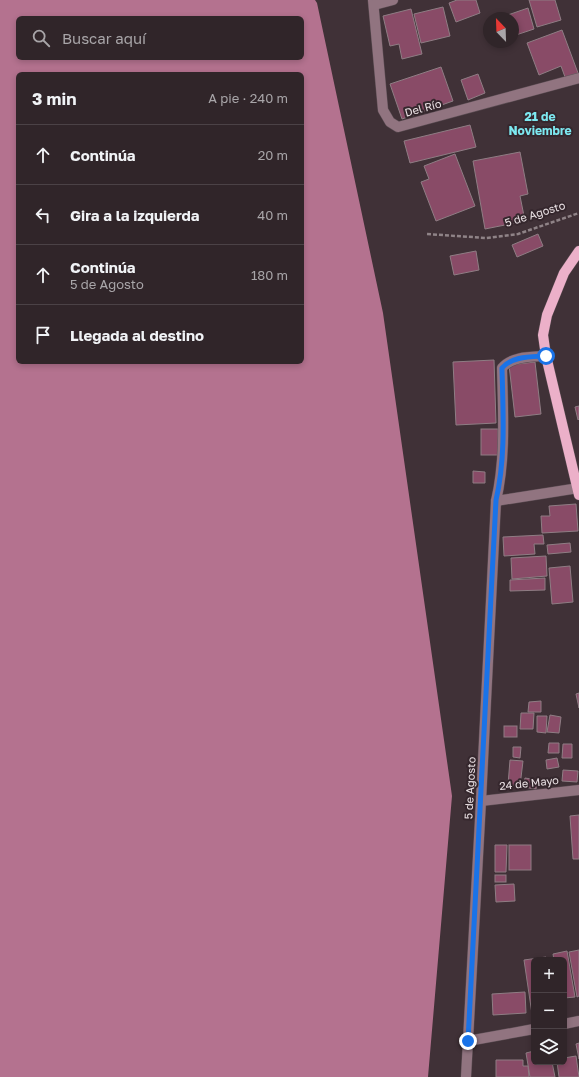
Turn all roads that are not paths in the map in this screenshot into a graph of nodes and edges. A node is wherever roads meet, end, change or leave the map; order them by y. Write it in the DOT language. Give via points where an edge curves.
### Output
graph roads {
  1 [pos="394,0"];
  2 [pos="373,2"];
  3 [pos="579,78"];
  4 [pos="579,251"];
  5 [pos="546,356"];
  6 [pos="578,490"];
  7 [pos="496,500"];
  8 [pos="579,790"];
  9 [pos="481,801"];
  10 [pos="579,1021"];
  11 [pos="567,1023"];
  12 [pos="531,1030"];
  13 [pos="468,1041"];
  14 [pos="466,1077"];
  1 -- 2 [label="street"];
  2 -- 3 [label="street, Del Río" via="383,110 390,122 398,128"];
  4 -- 5 [label="main road" via="564,273 547,315 544,335"];
  5 -- 6 [label="main road"];
  5 -- 7 [label="street, 5 de Agosto" via="507,362 502,368 503,430 500,485"];
  6 -- 7 [label="street"];
  7 -- 9 [label="street, 5 de Agosto"];
  8 -- 9 [label="street, 24 de Mayo"];
  9 -- 13 [label="street, 5 de Agosto"];
  10 -- 11 [label="street"];
  12 -- 13 [label="street"];
  13 -- 14 [label="street, 5 de Agosto"];
}
